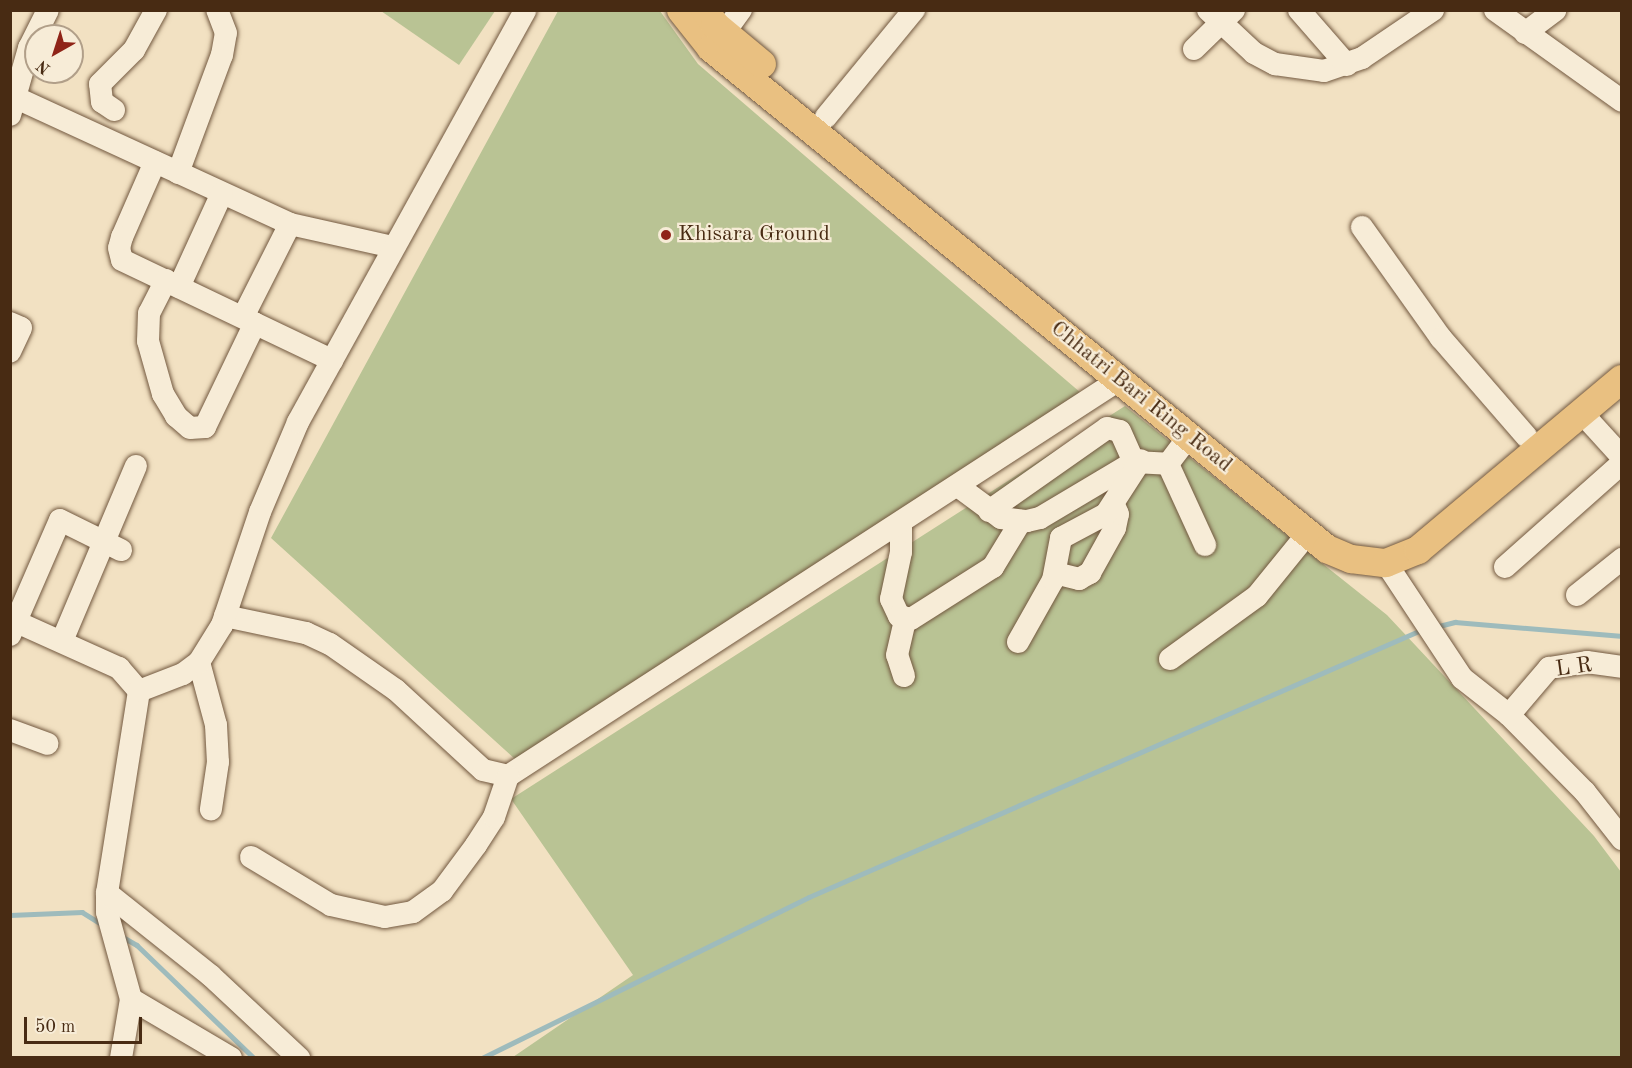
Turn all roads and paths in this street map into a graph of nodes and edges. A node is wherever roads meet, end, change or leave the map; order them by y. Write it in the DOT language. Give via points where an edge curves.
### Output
graph roads {
  1 [pos="48,10"];
  2 [pos="156,10"];
  3 [pos="217,10"];
  4 [pos="525,10"];
  5 [pos="681,10"];
  6 [pos="705,10"];
  7 [pos="741,10"];
  8 [pos="914,10"];
  9 [pos="1299,10"];
  10 [pos="1432,10"];
  11 [pos="1495,10"];
  12 [pos="1555,10"];
  13 [pos="1221,15"];
  14 [pos="724,33"];
  15 [pos="1525,33"];
  16 [pos="1194,49"];
  17 [pos="1347,65"];
  18 [pos="1622,101"];
  19 [pos="12,103"];
  20 [pos="114,110"];
  21 [pos="826,117"];
  22 [pos="154,162"];
  23 [pos="178,173"];
  24 [pos="222,193"];
  25 [pos="291,224"];
  26 [pos="1362,227"];
  27 [pos="393,248"];
  28 [pos="172,284"];
  29 [pos="249,320"];
  30 [pos="10,323"];
  31 [pos="10,352"];
  32 [pos="1622,356"];
  33 [pos="332,360"];
  34 [pos="1622,379"];
  35 [pos="1119,380"];
  36 [pos="1581,412"];
  37 [pos="1038,434"];
  38 [pos="1189,436"];
  39 [pos="1526,436"];
  40 [pos="1622,458"];
  41 [pos="1137,461"];
  42 [pos="1060,462"];
  43 [pos="1622,463"];
  44 [pos="1168,464"];
  45 [pos="136,466"];
  46 [pos="959,487"];
  47 [pos="1114,505"];
  48 [pos="989,511"];
  49 [pos="1021,521"];
  50 [pos="901,524"];
  51 [pos="1308,533"];
  52 [pos="113,545"];
  53 [pos="1205,545"];
  54 [pos="1622,558"];
  55 [pos="1386,563"];
  56 [pos="1505,567"];
  57 [pos="1055,573"];
  58 [pos="1576,595"];
  59 [pos="225,616"];
  60 [pos="905,619"];
  61 [pos="12,625"];
  62 [pos="62,641"];
  63 [pos="1018,642"];
  64 [pos="1170,659"];
  65 [pos="199,662"];
  66 [pos="1622,667"];
  67 [pos="904,676"];
  68 [pos="139,691"];
  69 [pos="1509,715"];
  70 [pos="10,730"];
  71 [pos="48,744"];
  72 [pos="508,776"];
  73 [pos="211,809"];
  74 [pos="1622,839"];
  75 [pos="251,856"];
  76 [pos="107,903"];
  77 [pos="131,999"];
  78 [pos="121,1058"];
  79 [pos="231,1058"];
  80 [pos="299,1058"];
  1 -- 19 [label="street" via="29,48"];
  2 -- 20 [label="street" via="134,51 100,84 102,102"];
  3 -- 23 [label="street" via="226,33 222,55"];
  4 -- 27 [label="street"];
  5 -- 35 [label="main road, Chhatri Bari Ring Road" via="700,39"];
  6 -- 14 [label="main road, Chhatri Bari Ring Road"];
  7 -- 14 [label="street"];
  8 -- 21 [label="street"];
  9 -- 17 [label="street"];
  10 -- 17 [label="street"];
  11 -- 15 [label="street"];
  12 -- 15 [label="street"];
  13 -- 16 [label="street"];
  13 -- 17 [label="street" via="1275,64 1324,71"];
  14 -- 21 [label="main road, Chhatri Bari Ring Road"];
  15 -- 18 [label="street"];
  19 -- 22 [label="street"];
  21 -- 39 [label="main road, Chhatri Bari Ring Road" via="1336,535 1355,543 1383,546 1409,535"];
  22 -- 23 [label="street"];
  22 -- 28 [label="street" via="119,253 128,264"];
  23 -- 24 [label="street"];
  24 -- 25 [label="street"];
  24 -- 28 [label="street"];
  25 -- 27 [label="street"];
  25 -- 29 [label="street"];
  26 -- 39 [label="street" via="1441,338"];
  27 -- 33 [label="street"];
  28 -- 29 [label="street"];
  28 -- 29 [label="street" via="149,313 148,341 163,394 176,416 190,428 205,428"];
  29 -- 33 [label="street"];
  30 -- 31 [label="street" via="21,328"];
  32 -- 39 [label="main road, Chhatri Bari Ring Road"];
  33 -- 59 [label="street" via="279,466"];
  34 -- 36 [label="main road, Chhatri Bari Ring Road"];
  35 -- 37 [label="street"];
  35 -- 38 [label="main road, Chhatri Bari Ring Road"];
  36 -- 40 [label="street"];
  36 -- 55 [label="main road, Chhatri Bari Ring Road" via="1418,550"];
  37 -- 42 [label="street"];
  37 -- 46 [label="street"];
  38 -- 44 [label="street"];
  38 -- 51 [label="main road, Chhatri Bari Ring Road"];
  41 -- 42 [label="street" via="1125,438 1112,428 1094,436"];
  41 -- 44 [label="street"];
  41 -- 47 [label="street"];
  41 -- 49 [label="street" via="1040,518"];
  42 -- 48 [label="street"];
  43 -- 56 [label="street"];
  44 -- 53 [label="street"];
  45 -- 52 [label="street"];
  46 -- 48 [label="street"];
  46 -- 50 [label="street"];
  47 -- 57 [label="street" via="1095,521 1075,527 1061,538"];
  47 -- 57 [label="street" via="1118,514 1115,528 1090,573 1079,579"];
  48 -- 49 [label="street"];
  49 -- 60 [label="street" via="993,567 916,616"];
  50 -- 60 [label="street" via="901,552 891,599 894,610"];
  50 -- 72 [label="street"];
  51 -- 55 [label="main road, Chhatri Bari Ring Road" via="1351,560"];
  51 -- 64 [label="street" via="1257,596"];
  52 -- 61 [label="street" via="60,520"];
  52 -- 62 [label="street"];
  54 -- 58 [label="street"];
  55 -- 69 [label="street" via="1462,678"];
  57 -- 63 [label="street"];
  59 -- 65 [label="street"];
  59 -- 72 [label="street" via="306,633 330,644 396,690 483,770"];
  60 -- 67 [label="street" via="897,655"];
  61 -- 62 [label="street"];
  62 -- 68 [label="street" via="119,668"];
  65 -- 68 [label="street" via="183,674"];
  65 -- 73 [label="street" via="216,725 218,762"];
  66 -- 69 [label="street, L R" via="1587,662 1549,668"];
  68 -- 76 [label="street"];
  69 -- 74 [label="street" via="1585,792"];
  70 -- 71 [label="street"];
  72 -- 75 [label="street" via="494,817 476,845 442,891 413,912 385,917 331,905"];
  76 -- 77 [label="street"];
  76 -- 80 [label="street" via="210,975"];
  77 -- 78 [label="street"];
  77 -- 79 [label="street"];
}
